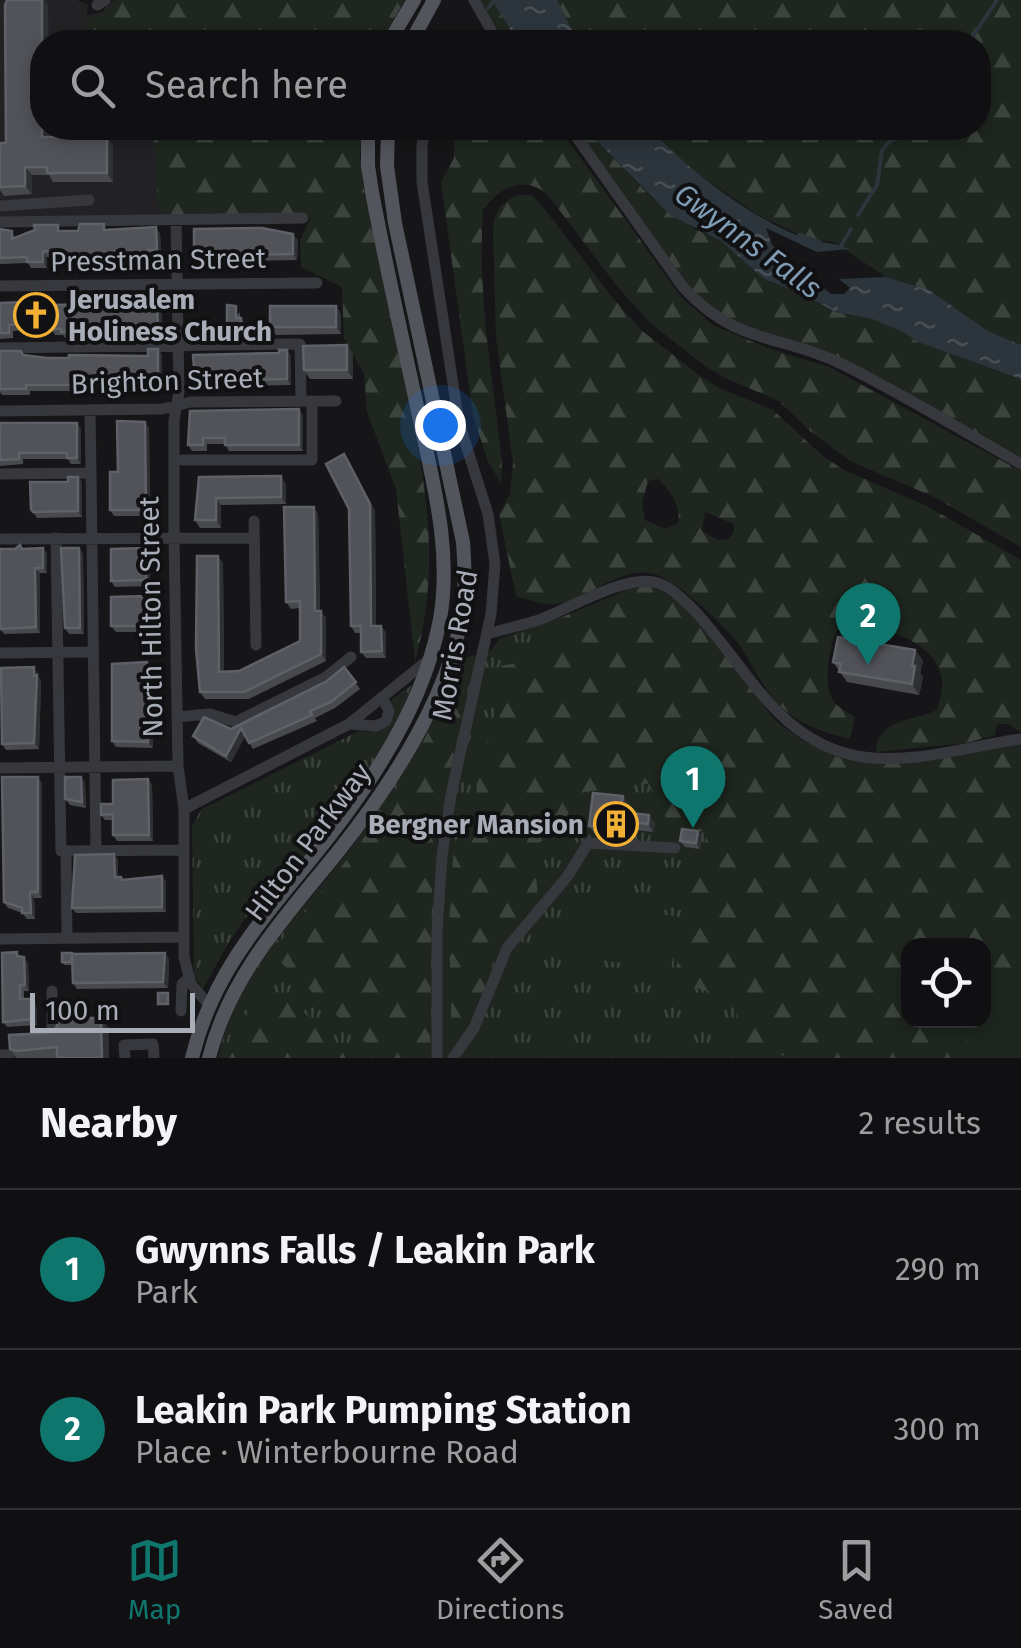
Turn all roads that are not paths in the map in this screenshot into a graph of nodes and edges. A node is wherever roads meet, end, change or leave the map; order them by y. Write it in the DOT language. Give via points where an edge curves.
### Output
graph roads {
  1 [pos="414,0"];
  2 [pos="434,0"];
  3 [pos="474,0"];
  4 [pos="396,30"];
  5 [pos="418,30"];
  6 [pos="491,30"];
  7 [pos="368,140"];
  8 [pos="387,140"];
  9 [pos="423,140"];
  10 [pos="578,140"];
  11 [pos="88,200"];
  12 [pos="0,206"];
  13 [pos="303,218"];
  14 [pos="176,220"];
  15 [pos="0,222"];
  16 [pos="317,283"];
  17 [pos="177,284"];
  18 [pos="0,286"];
  19 [pos="178,345"];
  20 [pos="0,348"];
  21 [pos="306,402"];
  22 [pos="336,402"];
  23 [pos="177,406"];
  24 [pos="90,410"];
  25 [pos="0,411"];
  26 [pos="174,460"];
  27 [pos="1021,464"];
  28 [pos="91,473"];
  29 [pos="0,474"];
  30 [pos="254,521"];
  31 [pos="56,538"];
  32 [pos="91,538"];
  33 [pos="174,538"];
  34 [pos="254,538"];
  35 [pos="0,539"];
  36 [pos="487,634"];
  37 [pos="256,645"];
  38 [pos="57,652"];
  39 [pos="93,652"];
  40 [pos="0,653"];
  41 [pos="351,658"];
  42 [pos="430,658"];
  43 [pos="382,697"];
  44 [pos="177,716"];
  45 [pos="349,724"];
  46 [pos="1021,740"];
  47 [pos="178,766"];
  48 [pos="60,767"];
  49 [pos="94,767"];
  50 [pos="0,768"];
  51 [pos="184,809"];
  52 [pos="675,848"];
  53 [pos="184,850"];
  54 [pos="96,851"];
  55 [pos="66,852"];
  56 [pos="183,937"];
  57 [pos="67,938"];
  58 [pos="0,939"];
  59 [pos="189,978"];
  60 [pos="52,991"];
  61 [pos="209,1005"];
  62 [pos="181,1011"];
  63 [pos="35,1036"];
  64 [pos="0,1055"];
  65 [pos="10,1058"];
  66 [pos="125,1058"];
  67 [pos="154,1058"];
  68 [pos="192,1058"];
  69 [pos="210,1058"];
  70 [pos="436,1058"];
  71 [pos="453,1058"];
  1 -- 4 [label="main road"];
  2 -- 5 [label="main road"];
  3 -- 6 [label="street"];
  7 -- 42 [label="main road, Hilton Parkway" via="372,192 444,545 440,618"];
  8 -- 69 [label="main road, Hilton Parkway" via="392,207 463,542 460,625 409,746 362,821 254,956 223,1013"];
  9 -- 36 [label="street, Morris Road" via="422,182 459,423 488,514 495,564"];
  10 -- 27 [label="street" via="704,310 732,328 844,365"];
  11 -- 12 [label="street"];
  13 -- 14 [label="street"];
  14 -- 15 [label="street"];
  14 -- 17 [label="street, North Hilton Street"];
  16 -- 17 [label="street, Presstman Street"];
  17 -- 18 [label="street, Presstman Street"];
  17 -- 19 [label="street, North Hilton Street"];
  19 -- 20 [label="street"];
  19 -- 21 [label="street" via="300,344"];
  19 -- 23 [label="street, North Hilton Street"];
  21 -- 22 [label="street, Brighton Street"];
  21 -- 23 [label="street, Brighton Street"];
  21 -- 26 [label="street" via="312,460"];
  23 -- 24 [label="street, Brighton Street"];
  23 -- 26 [label="street, North Hilton Street"];
  24 -- 25 [label="street, Brighton Street"];
  24 -- 28 [label="street"];
  26 -- 33 [label="street, North Hilton Street"];
  28 -- 29 [label="street"];
  28 -- 32 [label="street"];
  30 -- 34 [label="street"];
  31 -- 32 [label="street"];
  31 -- 35 [label="street"];
  31 -- 38 [label="street"];
  32 -- 33 [label="street"];
  32 -- 39 [label="street"];
  33 -- 34 [label="street"];
  33 -- 44 [label="street, North Hilton Street"];
  34 -- 37 [label="street"];
  36 -- 46 [label="street" via="653,582 680,596 712,629 784,720 836,750 915,757"];
  36 -- 70 [label="street, Morris Road" via="442,856"];
  38 -- 39 [label="street"];
  38 -- 40 [label="street"];
  38 -- 48 [label="street"];
  39 -- 49 [label="street"];
  41 -- 44 [label="street" via="236,722 210,714"];
  42 -- 43 [label="street"];
  42 -- 61 [label="main road, Hilton Parkway" via="372,776 262,916"];
  43 -- 45 [label="street"];
  43 -- 45 [label="street" via="386,720"];
  44 -- 47 [label="street, North Hilton Street"];
  45 -- 51 [label="street"];
  47 -- 49 [label="street"];
  47 -- 51 [label="street, North Hilton Street"];
  48 -- 49 [label="street"];
  48 -- 50 [label="street"];
  48 -- 55 [label="street"];
  49 -- 54 [label="street"];
  51 -- 53 [label="street, North Hilton Street"];
  52 -- 71 [label="street" via="588,843 508,948"];
  53 -- 54 [label="street"];
  53 -- 56 [label="street, North Hilton Street"];
  54 -- 55 [label="street"];
  55 -- 57 [label="street"];
  56 -- 57 [label="street"];
  56 -- 59 [label="street, North Hilton Street"];
  57 -- 58 [label="street"];
  59 -- 61 [label="street, North Hilton Street"];
  59 -- 62 [label="street" via="182,984"];
  60 -- 63 [label="street" via="52,1036"];
  61 -- 68 [label="main road, Hilton Parkway"];
  64 -- 65 [label="street"];
  66 -- 67 [label="street" via="124,1045 153,1044"];
}
